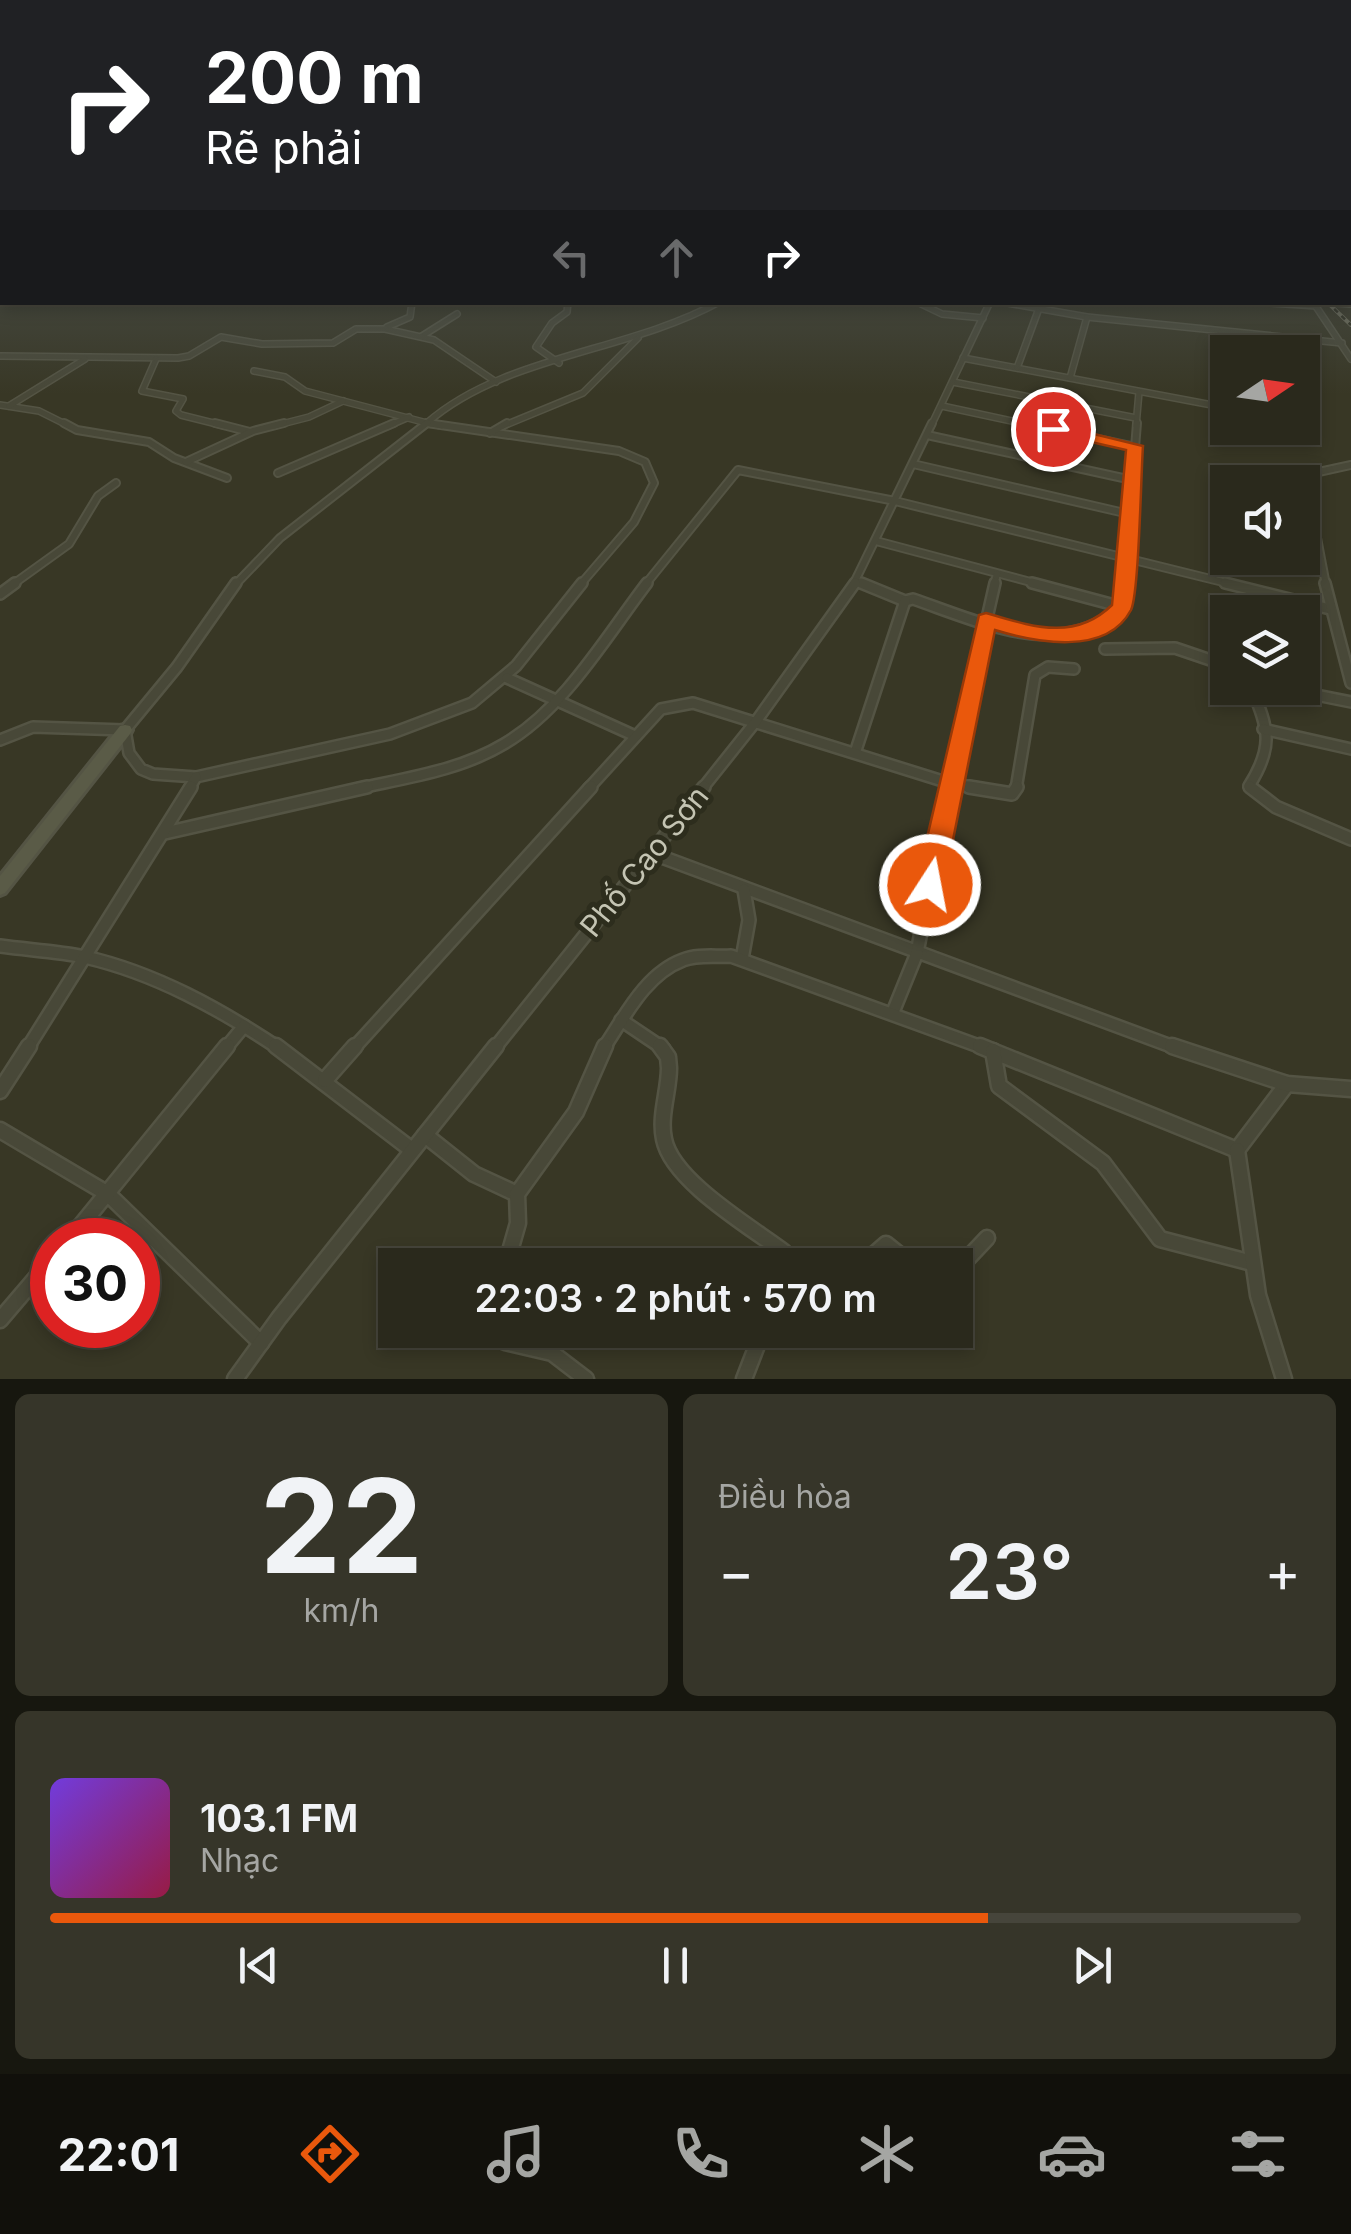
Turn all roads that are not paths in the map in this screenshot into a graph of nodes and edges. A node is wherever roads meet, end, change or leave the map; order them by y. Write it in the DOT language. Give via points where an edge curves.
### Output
graph roads {
  1 [pos="412,305"];
  2 [pos="568,305"];
  3 [pos="714,305"];
  4 [pos="923,305"];
  5 [pos="989,305"];
  6 [pos="1014,305"];
  7 [pos="1316,305"];
  8 [pos="1038,311"];
  9 [pos="457,314"];
  10 [pos="1087,317"];
  11 [pos="983,318"];
  12 [pos="385,328"];
  13 [pos="422,336"];
  14 [pos="638,338"];
  15 [pos="1342,342"];
  16 [pos="0,356"];
  17 [pos="88,358"];
  18 [pos="963,358"];
  19 [pos="156,359"];
  20 [pos="1351,359"];
  21 [pos="559,363"];
  22 [pos="1017,368"];
  23 [pos="254,371"];
  24 [pos="1070,378"];
  25 [pos="496,382"];
  26 [pos="953,382"];
  27 [pos="1139,392"];
  28 [pos="343,401"];
  29 [pos="10,405"];
  30 [pos="1210,405"];
  31 [pos="942,406"];
  32 [pos="0,408"];
  33 [pos="409,417"];
  34 [pos="1136,418"];
  35 [pos="429,424"];
  36 [pos="250,432"];
  37 [pos="490,434"];
  38 [pos="927,435"];
  39 [pos="1134,446"];
  40 [pos="186,462"];
  41 [pos="913,464"];
  42 [pos="1351,465"];
  43 [pos="278,473"];
  44 [pos="226,478"];
  45 [pos="1132,480"];
  46 [pos="116,483"];
  47 [pos="895,501"];
  48 [pos="1129,514"];
  49 [pos="876,541"];
  50 [pos="1125,558"];
  51 [pos="997,574"];
  52 [pos="856,581"];
  53 [pos="0,594"];
  54 [pos="905,601"];
  55 [pos="1122,608"];
  56 [pos="1330,610"];
  57 [pos="986,620"];
  58 [pos="1105,649"];
  59 [pos="1210,660"];
  60 [pos="1074,669"];
  61 [pos="506,678"];
  62 [pos="1351,683"];
  63 [pos="1320,696"];
  64 [pos="558,698"];
  65 [pos="1351,702"];
  66 [pos="1257,705"];
  67 [pos="757,720"];
  68 [pos="1263,729"];
  69 [pos="125,730"];
  70 [pos="633,735"];
  71 [pos="0,740"];
  72 [pos="1351,749"];
  73 [pos="856,750"];
  74 [pos="196,778"];
  75 [pos="950,783"];
  76 [pos="165,833"];
  77 [pos="1351,839"];
  78 [pos="651,852"];
  79 [pos="0,888"];
  80 [pos="744,890"];
  81 [pos="0,946"];
  82 [pos="917,954"];
  83 [pos="86,958"];
  84 [pos="742,959"];
  85 [pos="894,1012"];
  86 [pos="620,1020"];
  87 [pos="244,1026"];
  88 [pos="993,1051"];
  89 [pos="325,1080"];
  90 [pos="1287,1084"];
  91 [pos="1351,1089"];
  92 [pos="0,1091"];
  93 [pos="0,1130"];
  94 [pos="425,1134"];
  95 [pos="412,1150"];
  96 [pos="1237,1150"];
  97 [pos="108,1194"];
  98 [pos="517,1194"];
  99 [pos="88,1218"];
  100 [pos="988,1238"];
  101 [pos="511,1248"];
  102 [pos="779,1248"];
  103 [pos="973,1253"];
  104 [pos="1252,1263"];
  105 [pos="30,1285"];
  106 [pos="0,1320"];
  107 [pos="261,1343"];
  108 [pos="530,1348"];
  109 [pos="756,1348"];
  110 [pos="234,1379"];
  111 [pos="586,1379"];
  112 [pos="744,1379"];
  113 [pos="1284,1379"];
  1 -- 12 [label="street" via="410,317"];
  2 -- 21 [label="street" via="536,348"];
  3 -- 14 [label="street"];
  4 -- 11 [label="street"];
  5 -- 11 [label="street, Phố Cao Sơn"];
  6 -- 8 [label="street"];
  7 -- 15 [label="street"];
  8 -- 10 [label="street"];
  8 -- 22 [label="street"];
  9 -- 13 [label="street"];
  10 -- 15 [label="street"];
  10 -- 24 [label="street"];
  11 -- 18 [label="street, Phố Cao Sơn"];
  12 -- 13 [label="street"];
  12 -- 19 [label="street" via="356,329 334,342 262,344 221,337 186,358"];
  13 -- 25 [label="street"];
  14 -- 21 [label="street"];
  14 -- 37 [label="street" via="584,393"];
  15 -- 20 [label="street"];
  16 -- 17 [label="street"];
  17 -- 19 [label="street"];
  17 -- 29 [label="street"];
  18 -- 22 [label="street"];
  18 -- 26 [label="street, Phố Cao Sơn"];
  19 -- 36 [label="street" via="142,392 183,399 180,415"];
  21 -- 25 [label="street"];
  22 -- 24 [label="street"];
  23 -- 28 [label="street"];
  24 -- 27 [label="street"];
  25 -- 35 [label="street" via="460,398"];
  26 -- 31 [label="street, Phố Cao Sơn"];
  26 -- 34 [label="street"];
  27 -- 30 [label="street"];
  27 -- 34 [label="street"];
  28 -- 33 [label="street"];
  28 -- 36 [label="street"];
  29 -- 32 [label="street"];
  29 -- 40 [label="street" via="77,430 149,442"];
  31 -- 38 [label="street, Phố Cao Sơn"];
  31 -- 39 [label="street"];
  33 -- 35 [label="street"];
  33 -- 43 [label="street"];
  34 -- 39 [label="street"];
  35 -- 37 [label="street"];
  35 -- 69 [label="street" via="265,550"];
  36 -- 40 [label="street"];
  37 -- 61 [label="street" via="619,450 645,462 654,483 634,522"];
  38 -- 41 [label="street, Phố Cao Sơn"];
  38 -- 45 [label="street"];
  39 -- 45 [label="street"];
  40 -- 44 [label="street"];
  41 -- 47 [label="street, Phố Cao Sơn"];
  41 -- 48 [label="street"];
  42 -- 56 [label="street" via="1305,475"];
  45 -- 48 [label="street"];
  46 -- 53 [label="street" via="98,496 69,544"];
  47 -- 49 [label="street, Phố Cao Sơn"];
  47 -- 50 [label="street"];
  47 -- 64 [label="street" via="733,472"];
  48 -- 50 [label="street"];
  49 -- 51 [label="street"];
  49 -- 52 [label="street, Phố Cao Sơn"];
  50 -- 55 [label="street"];
  50 -- 56 [label="street"];
  51 -- 55 [label="street"];
  51 -- 57 [label="street"];
  52 -- 54 [label="street"];
  52 -- 67 [label="street, Phố Cao Sơn"];
  54 -- 57 [label="street"];
  54 -- 73 [label="street"];
  55 -- 57 [label="street" via="1104,626 1062,638"];
  56 -- 62 [label="street"];
  57 -- 75 [label="street"];
  58 -- 59 [label="street" via="1175,648"];
  60 -- 75 [label="street" via="1058,666 1035,675 1012,794"];
  61 -- 64 [label="street"];
  61 -- 74 [label="street" via="472,703 390,734"];
  63 -- 65 [label="street"];
  64 -- 70 [label="street"];
  64 -- 76 [label="street" via="503,745 456,766"];
  66 -- 68 [label="street"];
  67 -- 70 [label="street" via="693,702 671,704"];
  67 -- 73 [label="street"];
  67 -- 78 [label="street, Phố Cao Sơn"];
  68 -- 72 [label="street"];
  68 -- 77 [label="street" via="1268,752 1249,786 1276,808"];
  69 -- 71 [label="street" via="33,727"];
  69 -- 74 [label="street" via="132,759 146,772"];
  69 -- 79 [label="street"];
  70 -- 89 [label="street"];
  73 -- 75 [label="street"];
  74 -- 76 [label="street"];
  75 -- 82 [label="street"];
  76 -- 83 [label="street"];
  78 -- 80 [label="street"];
  78 -- 94 [label="street, Phố Cao Sơn"];
  80 -- 82 [label="street"];
  80 -- 84 [label="street" via="749,920"];
  81 -- 83 [label="street"];
  82 -- 85 [label="street"];
  82 -- 90 [label="street"];
  83 -- 87 [label="street" via="166,986"];
  83 -- 92 [label="street"];
  84 -- 85 [label="street"];
  84 -- 86 [label="street" via="686,958 644,989"];
  85 -- 88 [label="street"];
  86 -- 98 [label="street" via="576,1112"];
  86 -- 102 [label="street" via="668,1057 667,1153"];
  87 -- 89 [label="street"];
  87 -- 97 [label="street"];
  88 -- 96 [label="street"];
  88 -- 104 [label="street" via="999,1086 1118,1178 1150,1232"];
  89 -- 95 [label="street"];
  90 -- 91 [label="street"];
  90 -- 96 [label="street"];
  93 -- 97 [label="street"];
  94 -- 95 [label="street, Phố Cao Sơn"];
  94 -- 98 [label="street" via="474,1174"];
  95 -- 107 [label="street, Phố Cao Sơn"];
  96 -- 104 [label="street"];
  97 -- 99 [label="street"];
  97 -- 107 [label="street"];
  98 -- 101 [label="street"];
  100 -- 103 [label="street"];
  104 -- 113 [label="street"];
  105 -- 106 [label="street"];
  107 -- 110 [label="street, Phố Cao Sơn"];
  108 -- 111 [label="street" via="552,1353"];
  109 -- 112 [label="street"];
}
